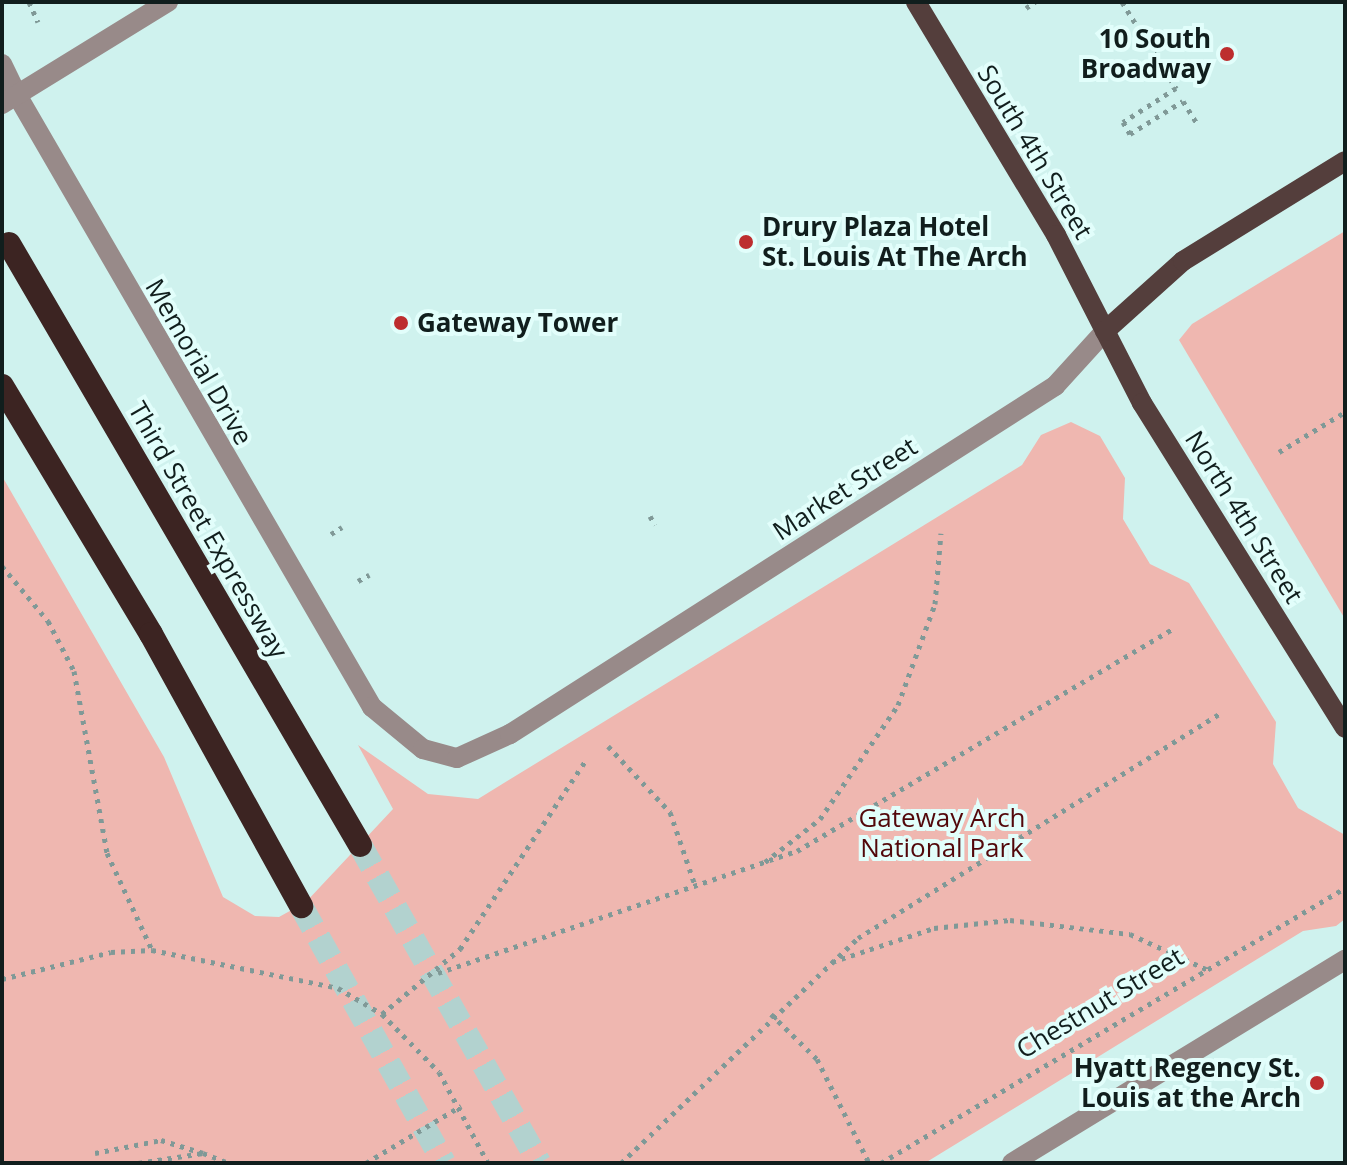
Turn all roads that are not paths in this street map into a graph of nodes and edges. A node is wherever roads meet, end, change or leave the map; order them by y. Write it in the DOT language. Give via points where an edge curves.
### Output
graph roads {
  1 [pos="168,2"];
  2 [pos="916,2"];
  3 [pos="2,64"];
  4 [pos="9,100"];
  5 [pos="1345,161"];
  6 [pos="9,244"];
  7 [pos="1105,331"];
  8 [pos="2,386"];
  9 [pos="357,684"];
  10 [pos="1345,728"];
  11 [pos="360,845"];
  12 [pos="301,906"];
  13 [pos="1345,960"];
  14 [pos="1012,1163"];
  1 -- 4 [label="street"];
  2 -- 7 [label="main road, South 4th Street"];
  3 -- 4 [label="street, Memorial Drive"];
  4 -- 9 [label="street, Memorial Drive"];
  5 -- 7 [label="main road, Market Street" via="1183,261"];
  6 -- 11 [label="highway, Third Street Expressway"];
  7 -- 9 [label="street, Market Street" via="1055,386 483,750 457,758 423,749 396,731"];
  7 -- 10 [label="main road, North 4th Street"];
  8 -- 12 [label="highway" via="151,634"];
  13 -- 14 [label="street"];
}
